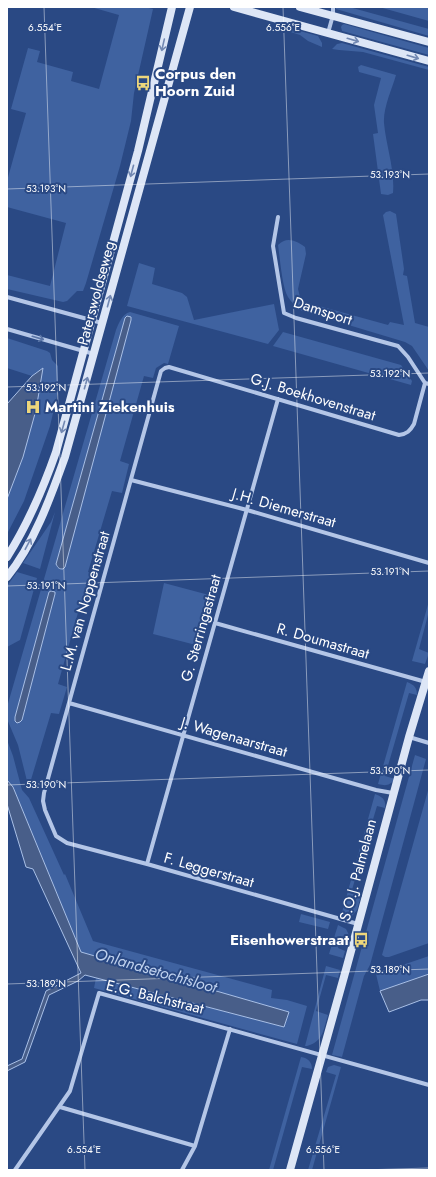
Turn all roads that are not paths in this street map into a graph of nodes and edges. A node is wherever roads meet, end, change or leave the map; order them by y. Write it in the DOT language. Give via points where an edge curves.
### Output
graph roads {
  1 [pos="172,7"];
  2 [pos="190,7"];
  3 [pos="234,7"];
  4 [pos="300,7"];
  5 [pos="333,11"];
  6 [pos="328,33"];
  7 [pos="429,42"];
  8 [pos="429,61"];
  9 [pos="278,217"];
  10 [pos="7,297"];
  11 [pos="92,320"];
  12 [pos="102,323"];
  13 [pos="7,328"];
  14 [pos="83,351"];
  15 [pos="94,354"];
  16 [pos="161,371"];
  17 [pos="427,384"];
  18 [pos="278,399"];
  19 [pos="131,480"];
  20 [pos="247,510"];
  21 [pos="7,557"];
  22 [pos="429,562"];
  23 [pos="7,577"];
  24 [pos="215,623"];
  25 [pos="429,671"];
  26 [pos="426,682"];
  27 [pos="69,703"];
  28 [pos="183,735"];
  29 [pos="409,737"];
  30 [pos="429,743"];
  31 [pos="393,793"];
  32 [pos="56,836"];
  33 [pos="147,864"];
  34 [pos="358,924"];
  35 [pos="230,1029"];
  36 [pos="322,1056"];
  37 [pos="429,1085"];
  38 [pos="60,1107"];
  39 [pos="195,1146"];
  40 [pos="15,1170"];
  41 [pos="182,1170"];
  42 [pos="290,1170"];
  1 -- 11 [label="main road, Paterswoldseweg, one-way" via="138,150"];
  12 -- 2 [label="main road, Paterswoldseweg, one-way"];
  3 -- 6 [label="main road"];
  4 -- 5 [label="main road"];
  5 -- 6 [label="street"];
  5 -- 7 [label="main road"];
  6 -- 8 [label="main road, one-way"];
  9 -- 17 [label="street, Damsport" via="273,246 284,313 398,346"];
  10 -- 11 [label="street"];
  11 -- 12 [label="street"];
  11 -- 14 [label="main road, Paterswoldseweg"];
  12 -- 15 [label="main road, Paterswoldseweg"];
  13 -- 14 [label="street, one-way"];
  14 -- 15 [label="street"];
  14 -- 21 [label="main road, Paterswoldseweg, one-way" via="65,422 47,478"];
  23 -- 15 [label="main road, Paterswoldseweg, one-way" via="15,568 36,528 56,482"];
  16 -- 18 [label="street, G.J. Boekhovenstraat" via="169,367"];
  16 -- 19 [label="street, L.M. van Noppenstraat"];
  17 -- 18 [label="street, G.J. Boekhovenstraat" via="411,430 399,435"];
  18 -- 20 [label="street, G. Sterringastraat"];
  19 -- 20 [label="street, J.H. Diemerstraat"];
  19 -- 27 [label="street, L.M. van Noppenstraat"];
  20 -- 22 [label="street, J.H. Diemerstraat"];
  20 -- 24 [label="street, G. Sterringastraat"];
  24 -- 26 [label="street, R. Doumastraat"];
  24 -- 28 [label="street, G. Sterringastraat"];
  25 -- 26 [label="main road, S.O.J. Palmelaan"];
  26 -- 29 [label="main road, S.O.J. Palmelaan"];
  27 -- 28 [label="street, J. Wagenaarstraat"];
  27 -- 32 [label="street, L.M. van Noppenstraat" via="43,801"];
  28 -- 31 [label="street, J. Wagenaarstraat"];
  28 -- 33 [label="street, G. Sterringastraat"];
  29 -- 30 [label="street"];
  29 -- 31 [label="main road, S.O.J. Palmelaan"];
  31 -- 34 [label="main road, S.O.J. Palmelaan"];
  32 -- 33 [label="street, F. Leggerstraat" via="67,843"];
  33 -- 34 [label="street, F. Leggerstraat"];
  34 -- 36 [label="main road, S.O.J. Palmelaan"];
  35 -- 36 [label="street, E.G. Balchstraat"];
  35 -- 38 [label="street, E.G. Balchstraat" via="99,992 70,1091"];
  35 -- 39 [label="street"];
  36 -- 37 [label="street, E.G. Balchstraat"];
  36 -- 42 [label="main road, S.O.J. Palmelaan"];
  38 -- 39 [label="street"];
  38 -- 40 [label="street, E.G. Balchstraat"];
  39 -- 41 [label="street"];
}
